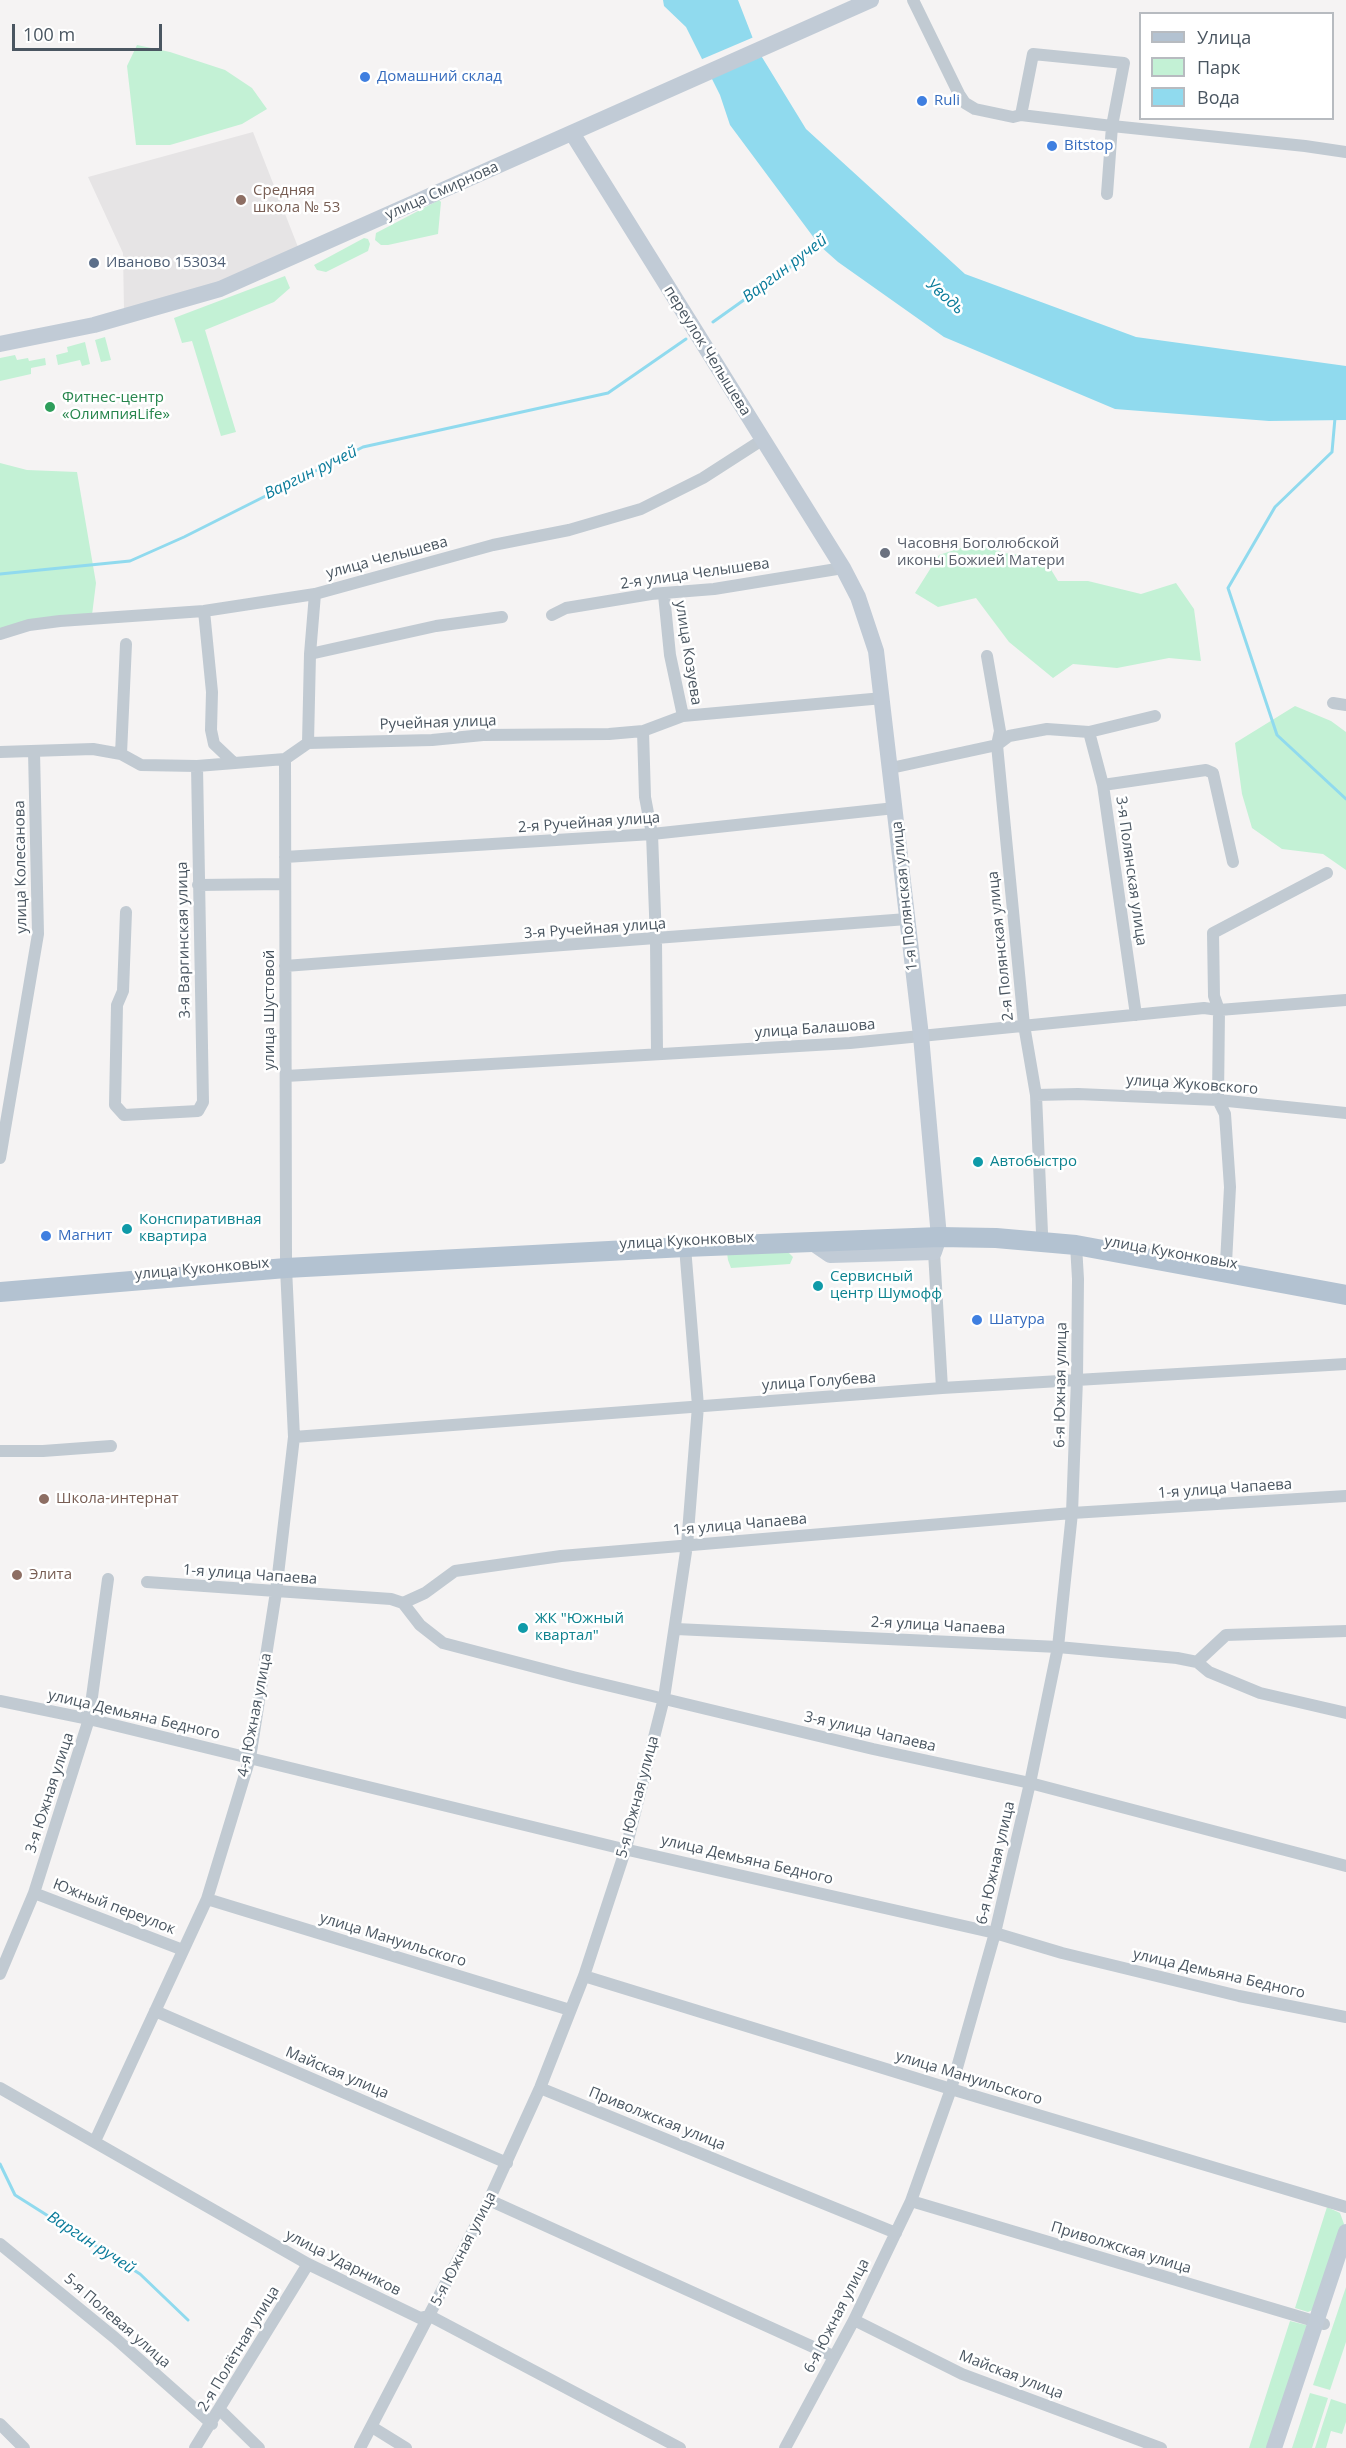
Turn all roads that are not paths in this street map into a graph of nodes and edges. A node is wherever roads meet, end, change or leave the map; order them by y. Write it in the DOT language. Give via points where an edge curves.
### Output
graph roads {
  1 [pos="871,0"];
  2 [pos="913,0"];
  3 [pos="1021,115"];
  4 [pos="1112,126"];
  5 [pos="572,133"];
  6 [pos="1346,152"];
  7 [pos="1107,195"];
  8 [pos="0,344"];
  9 [pos="762,440"];
  10 [pos="843,568"];
  11 [pos="315,594"];
  12 [pos="664,595"];
  13 [pos="204,611"];
  14 [pos="552,615"];
  15 [pos="502,617"];
  16 [pos="0,634"];
  17 [pos="126,645"];
  18 [pos="310,654"];
  19 [pos="987,656"];
  20 [pos="883,698"];
  21 [pos="683,716"];
  22 [pos="1155,716"];
  23 [pos="643,730"];
  24 [pos="1089,732"];
  25 [pos="308,743"];
  26 [pos="997,745"];
  27 [pos="0,752"];
  28 [pos="34,752"];
  29 [pos="121,754"];
  30 [pos="285,759"];
  31 [pos="233,762"];
  32 [pos="197,766"];
  33 [pos="891,768"];
  34 [pos="1104,785"];
  35 [pos="895,808"];
  36 [pos="652,834"];
  37 [pos="285,857"];
  38 [pos="1233,862"];
  39 [pos="1327,873"];
  40 [pos="285,884"];
  41 [pos="198,885"];
  42 [pos="126,912"];
  43 [pos="908,919"];
  44 [pos="656,940"];
  45 [pos="285,966"];
  46 [pos="1346,1000"];
  47 [pos="1219,1010"];
  48 [pos="1136,1015"];
  49 [pos="1024,1025"];
  50 [pos="921,1036"];
  51 [pos="657,1053"];
  52 [pos="286,1076"];
  53 [pos="1036,1095"];
  54 [pos="1218,1100"];
  55 [pos="1346,1113"];
  56 [pos="0,1158"];
  57 [pos="1042,1233"];
  58 [pos="937,1240"];
  59 [pos="686,1244"];
  60 [pos="1076,1245"];
  61 [pos="1226,1263"];
  62 [pos="286,1265"];
  63 [pos="1346,1286"];
  64 [pos="0,1293"];
  65 [pos="1346,1295"];
  66 [pos="1346,1364"];
  67 [pos="1077,1379"];
  68 [pos="942,1388"];
  69 [pos="698,1406"];
  70 [pos="294,1437"];
  71 [pos="111,1446"];
  72 [pos="0,1451"];
  73 [pos="1346,1496"];
  74 [pos="1072,1513"];
  75 [pos="687,1545"];
  76 [pos="108,1579"];
  77 [pos="147,1582"];
  78 [pos="276,1593"];
  79 [pos="404,1602"];
  80 [pos="676,1629"];
  81 [pos="1346,1631"];
  82 [pos="1058,1647"];
  83 [pos="1197,1662"];
  84 [pos="664,1698"];
  85 [pos="0,1701"];
  86 [pos="1346,1713"];
  87 [pos="89,1719"];
  88 [pos="250,1758"];
  89 [pos="1030,1783"];
  90 [pos="626,1848"];
  91 [pos="1346,1866"];
  92 [pos="34,1893"];
  93 [pos="207,1899"];
  94 [pos="995,1933"];
  95 [pos="183,1950"];
  96 [pos="0,1974"];
  97 [pos="584,1976"];
  98 [pos="570,2010"];
  99 [pos="155,2011"];
  100 [pos="1346,2017"];
  101 [pos="0,2088"];
  102 [pos="540,2088"];
  103 [pos="951,2089"];
  104 [pos="95,2140"];
  105 [pos="507,2163"];
  106 [pos="489,2200"];
  107 [pos="911,2201"];
  108 [pos="1346,2207"];
  109 [pos="1346,2232"];
  110 [pos="896,2233"];
  111 [pos="0,2244"];
  112 [pos="1346,2257"];
  113 [pos="308,2264"];
  114 [pos="429,2316"];
  115 [pos="854,2320"];
  116 [pos="1320,2323"];
  117 [pos="833,2356"];
  118 [pos="220,2410"];
  119 [pos="0,2424"];
  120 [pos="212,2424"];
  121 [pos="372,2427"];
  122 [pos="24,2448"];
  123 [pos="195,2448"];
  124 [pos="259,2448"];
  125 [pos="360,2448"];
  126 [pos="406,2448"];
  127 [pos="680,2448"];
  128 [pos="785,2448"];
  129 [pos="1161,2448"];
  130 [pos="1274,2448"];
  131 [pos="1282,2448"];
  1 -- 5 [label="street, улица Смирнова"];
  2 -- 3 [label="street" via="965,103 991,113"];
  3 -- 4 [label="street"];
  3 -- 4 [label="street" via="1033,54 1124,63"];
  4 -- 6 [label="street"];
  4 -- 7 [label="street"];
  5 -- 8 [label="street, улица Смирнова" via="220,289 94,325"];
  5 -- 9 [label="street, переулок Челышева"];
  9 -- 10 [label="street, переулок Челышева"];
  9 -- 11 [label="street, улица Челышева" via="703,478 641,509"];
  10 -- 12 [label="street, 2-я улица Челышева"];
  10 -- 20 [label="street, 1-я Полянская улица" via="867,621"];
  11 -- 13 [label="street, улица Челышева"];
  11 -- 18 [label="street"];
  12 -- 14 [label="street, 2-я улица Челышева" via="566,608"];
  12 -- 21 [label="street, улица Козуева" via="670,656"];
  13 -- 16 [label="street, улица Челышева" via="60,621"];
  13 -- 31 [label="street" via="212,693 211,730 214,744"];
  15 -- 18 [label="street" via="436,626"];
  17 -- 29 [label="street"];
  18 -- 25 [label="street"];
  19 -- 26 [label="street, 2-я Полянская улица" via="1000,731"];
  20 -- 21 [label="street, Ручейная улица"];
  20 -- 33 [label="street, 1-я Полянская улица"];
  21 -- 23 [label="street, Ручейная улица"];
  22 -- 24 [label="street"];
  23 -- 25 [label="street, Ручейная улица"];
  23 -- 36 [label="street" via="645,797"];
  24 -- 26 [label="street" via="1047,729 1009,736"];
  24 -- 34 [label="street, 3-я Полянская улица"];
  25 -- 30 [label="street"];
  26 -- 33 [label="street"];
  26 -- 49 [label="street, 2-я Полянская улица"];
  27 -- 28 [label="street"];
  28 -- 29 [label="street" via="93,750"];
  28 -- 56 [label="street, улица Колесанова" via="38,934"];
  29 -- 32 [label="street" via="141,765"];
  30 -- 31 [label="street"];
  30 -- 37 [label="street, улица Шустовой"];
  31 -- 32 [label="street"];
  32 -- 41 [label="street, 3-я Варгинская улица"];
  33 -- 35 [label="street, 1-я Полянская улица"];
  34 -- 38 [label="street" via="1206,770 1213,773"];
  34 -- 48 [label="street, 3-я Полянская улица"];
  35 -- 36 [label="street, 2-я Ручейная улица"];
  35 -- 43 [label="street, 1-я Полянская улица"];
  36 -- 37 [label="street, 2-я Ручейная улица"];
  36 -- 44 [label="street"];
  37 -- 40 [label="street, улица Шустовой"];
  39 -- 47 [label="street" via="1214,933 1214,996"];
  40 -- 41 [label="street"];
  40 -- 45 [label="street, улица Шустовой"];
  41 -- 42 [label="street, 3-я Варгинская улица" via="204,1102 198,1111 124,1115 115,1106 117,1005 123,991"];
  43 -- 44 [label="street, 3-я Ручейная улица"];
  43 -- 50 [label="street, 1-я Полянская улица"];
  44 -- 45 [label="street, 3-я Ручейная улица"];
  44 -- 51 [label="street"];
  45 -- 52 [label="street, улица Шустовой"];
  46 -- 47 [label="street, улица Балашова"];
  47 -- 48 [label="street, улица Балашова"];
  47 -- 54 [label="street"];
  48 -- 49 [label="street, улица Балашова"];
  49 -- 50 [label="street, улица Балашова"];
  49 -- 53 [label="street, 2-я Полянская улица"];
  50 -- 51 [label="street, улица Балашова"];
  50 -- 58 [label="street, 1-я Полянская улица"];
  51 -- 52 [label="street, улица Балашова"];
  52 -- 62 [label="street, улица Шустовой"];
  53 -- 54 [label="street, улица Жуковского"];
  53 -- 57 [label="street, 2-я Полянская улица"];
  54 -- 55 [label="street, улица Жуковского"];
  54 -- 61 [label="street" via="1225,1114 1230,1187"];
  57 -- 58 [label="main road, улица Куконковых"];
  57 -- 61 [label="main road, улица Куконковых"];
  58 -- 59 [label="main road, улица Куконковых"];
  58 -- 59 [label="main road, улица Куконковых"];
  58 -- 60 [label="main road, улица Куконковых" via="996,1238"];
  58 -- 68 [label="street"];
  59 -- 62 [label="main road, улица Куконковых"];
  59 -- 69 [label="street, 5-я Южная улица"];
  60 -- 65 [label="main road, улица Куконковых"];
  60 -- 67 [label="street, 6-я Южная улица"];
  61 -- 63 [label="main road, улица Куконковых"];
  62 -- 64 [label="main road, улица Куконковых" via="111,1277"];
  62 -- 70 [label="street, 4-я Южная улица"];
  66 -- 67 [label="street, улица Голубева"];
  67 -- 68 [label="street, улица Голубева"];
  67 -- 74 [label="street, 6-я Южная улица"];
  68 -- 69 [label="street, улица Голубева"];
  69 -- 70 [label="street, улица Голубева"];
  69 -- 75 [label="street, 5-я Южная улица"];
  70 -- 78 [label="street, 4-я Южная улица"];
  71 -- 72 [label="street"];
  73 -- 74 [label="street, 1-я улица Чапаева"];
  74 -- 75 [label="street, 1-я улица Чапаева"];
  74 -- 82 [label="street, 6-я Южная улица"];
  75 -- 79 [label="street, 1-я улица Чапаева" via="561,1556 455,1571 425,1593"];
  75 -- 80 [label="street, 5-я Южная улица"];
  76 -- 87 [label="street, 3-я Южная улица"];
  77 -- 78 [label="street, 1-я улица Чапаева"];
  78 -- 79 [label="street, 1-я улица Чапаева"];
  78 -- 88 [label="street, 4-я Южная улица"];
  79 -- 84 [label="street, 3-я улица Чапаева" via="420,1625 443,1643"];
  80 -- 82 [label="street, 2-я улица Чапаева"];
  80 -- 84 [label="street, 5-я Южная улица"];
  81 -- 83 [label="street" via="1226,1635"];
  82 -- 83 [label="street, 2-я улица Чапаева"];
  82 -- 89 [label="street, 6-я Южная улица"];
  83 -- 86 [label="street, 2-я улица Чапаева" via="1209,1672 1260,1694"];
  84 -- 89 [label="street, 3-я улица Чапаева"];
  84 -- 90 [label="street, 5-я Южная улица"];
  85 -- 87 [label="street, улица Демьяна Бедного"];
  87 -- 88 [label="street, улица Демьяна Бедного"];
  87 -- 92 [label="street, 3-я Южная улица"];
  88 -- 90 [label="street, улица Демьяна Бедного"];
  88 -- 93 [label="street, 4-я Южная улица"];
  89 -- 91 [label="street, 3-я улица Чапаева"];
  89 -- 94 [label="street, 6-я Южная улица"];
  90 -- 94 [label="street, улица Демьяна Бедного"];
  90 -- 97 [label="street, 5-я Южная улица"];
  92 -- 95 [label="street, Южный переулок"];
  92 -- 96 [label="street, 3-я Южная улица"];
  93 -- 95 [label="street, 4-я Южная улица"];
  93 -- 98 [label="street, улица Мануильского"];
  94 -- 100 [label="street, улица Демьяна Бедного" via="1239,1996"];
  94 -- 103 [label="street, 6-я Южная улица"];
  95 -- 99 [label="street, 4-я Южная улица"];
  97 -- 98 [label="street, 5-я Южная улица"];
  97 -- 103 [label="street, улица Мануильского"];
  98 -- 102 [label="street, 5-я Южная улица"];
  99 -- 104 [label="street, 4-я Южная улица"];
  99 -- 105 [label="street, Майская улица"];
  101 -- 104 [label="street, улица Ударников"];
  102 -- 105 [label="street, 5-я Южная улица"];
  102 -- 110 [label="street, Приволжская улица"];
  103 -- 107 [label="street, 6-я Южная улица"];
  103 -- 108 [label="street, улица Мануильского"];
  104 -- 113 [label="street, улица Ударников"];
  105 -- 106 [label="street, 5-я Южная улица"];
  106 -- 114 [label="street, 5-я Южная улица"];
  106 -- 117 [label="street"];
  107 -- 110 [label="street, 6-я Южная улица"];
  107 -- 116 [label="street, Приволжская улица"];
  109 -- 116 [label="street"];
  110 -- 115 [label="street, 6-я Южная улица"];
  111 -- 120 [label="street, 5-я Полевая улица"];
  112 -- 116 [label="street"];
  113 -- 114 [label="street, улица Ударников" via="420,2318"];
  113 -- 118 [label="street, 2-я Полётная улица"];
  114 -- 121 [label="street, 5-я Южная улица"];
  114 -- 127 [label="street, улица Ударников"];
  115 -- 117 [label="street, 6-я Южная улица"];
  115 -- 129 [label="street, Майская улица" via="962,2374"];
  116 -- 130 [label="street"];
  116 -- 131 [label="street"];
  117 -- 128 [label="street, 6-я Южная улица"];
  118 -- 120 [label="street, 2-я Полётная улица"];
  118 -- 124 [label="street"];
  119 -- 122 [label="street"];
  120 -- 123 [label="street, 2-я Полётная улица"];
  121 -- 125 [label="street, 5-я Южная улица"];
  121 -- 126 [label="street"];
}
